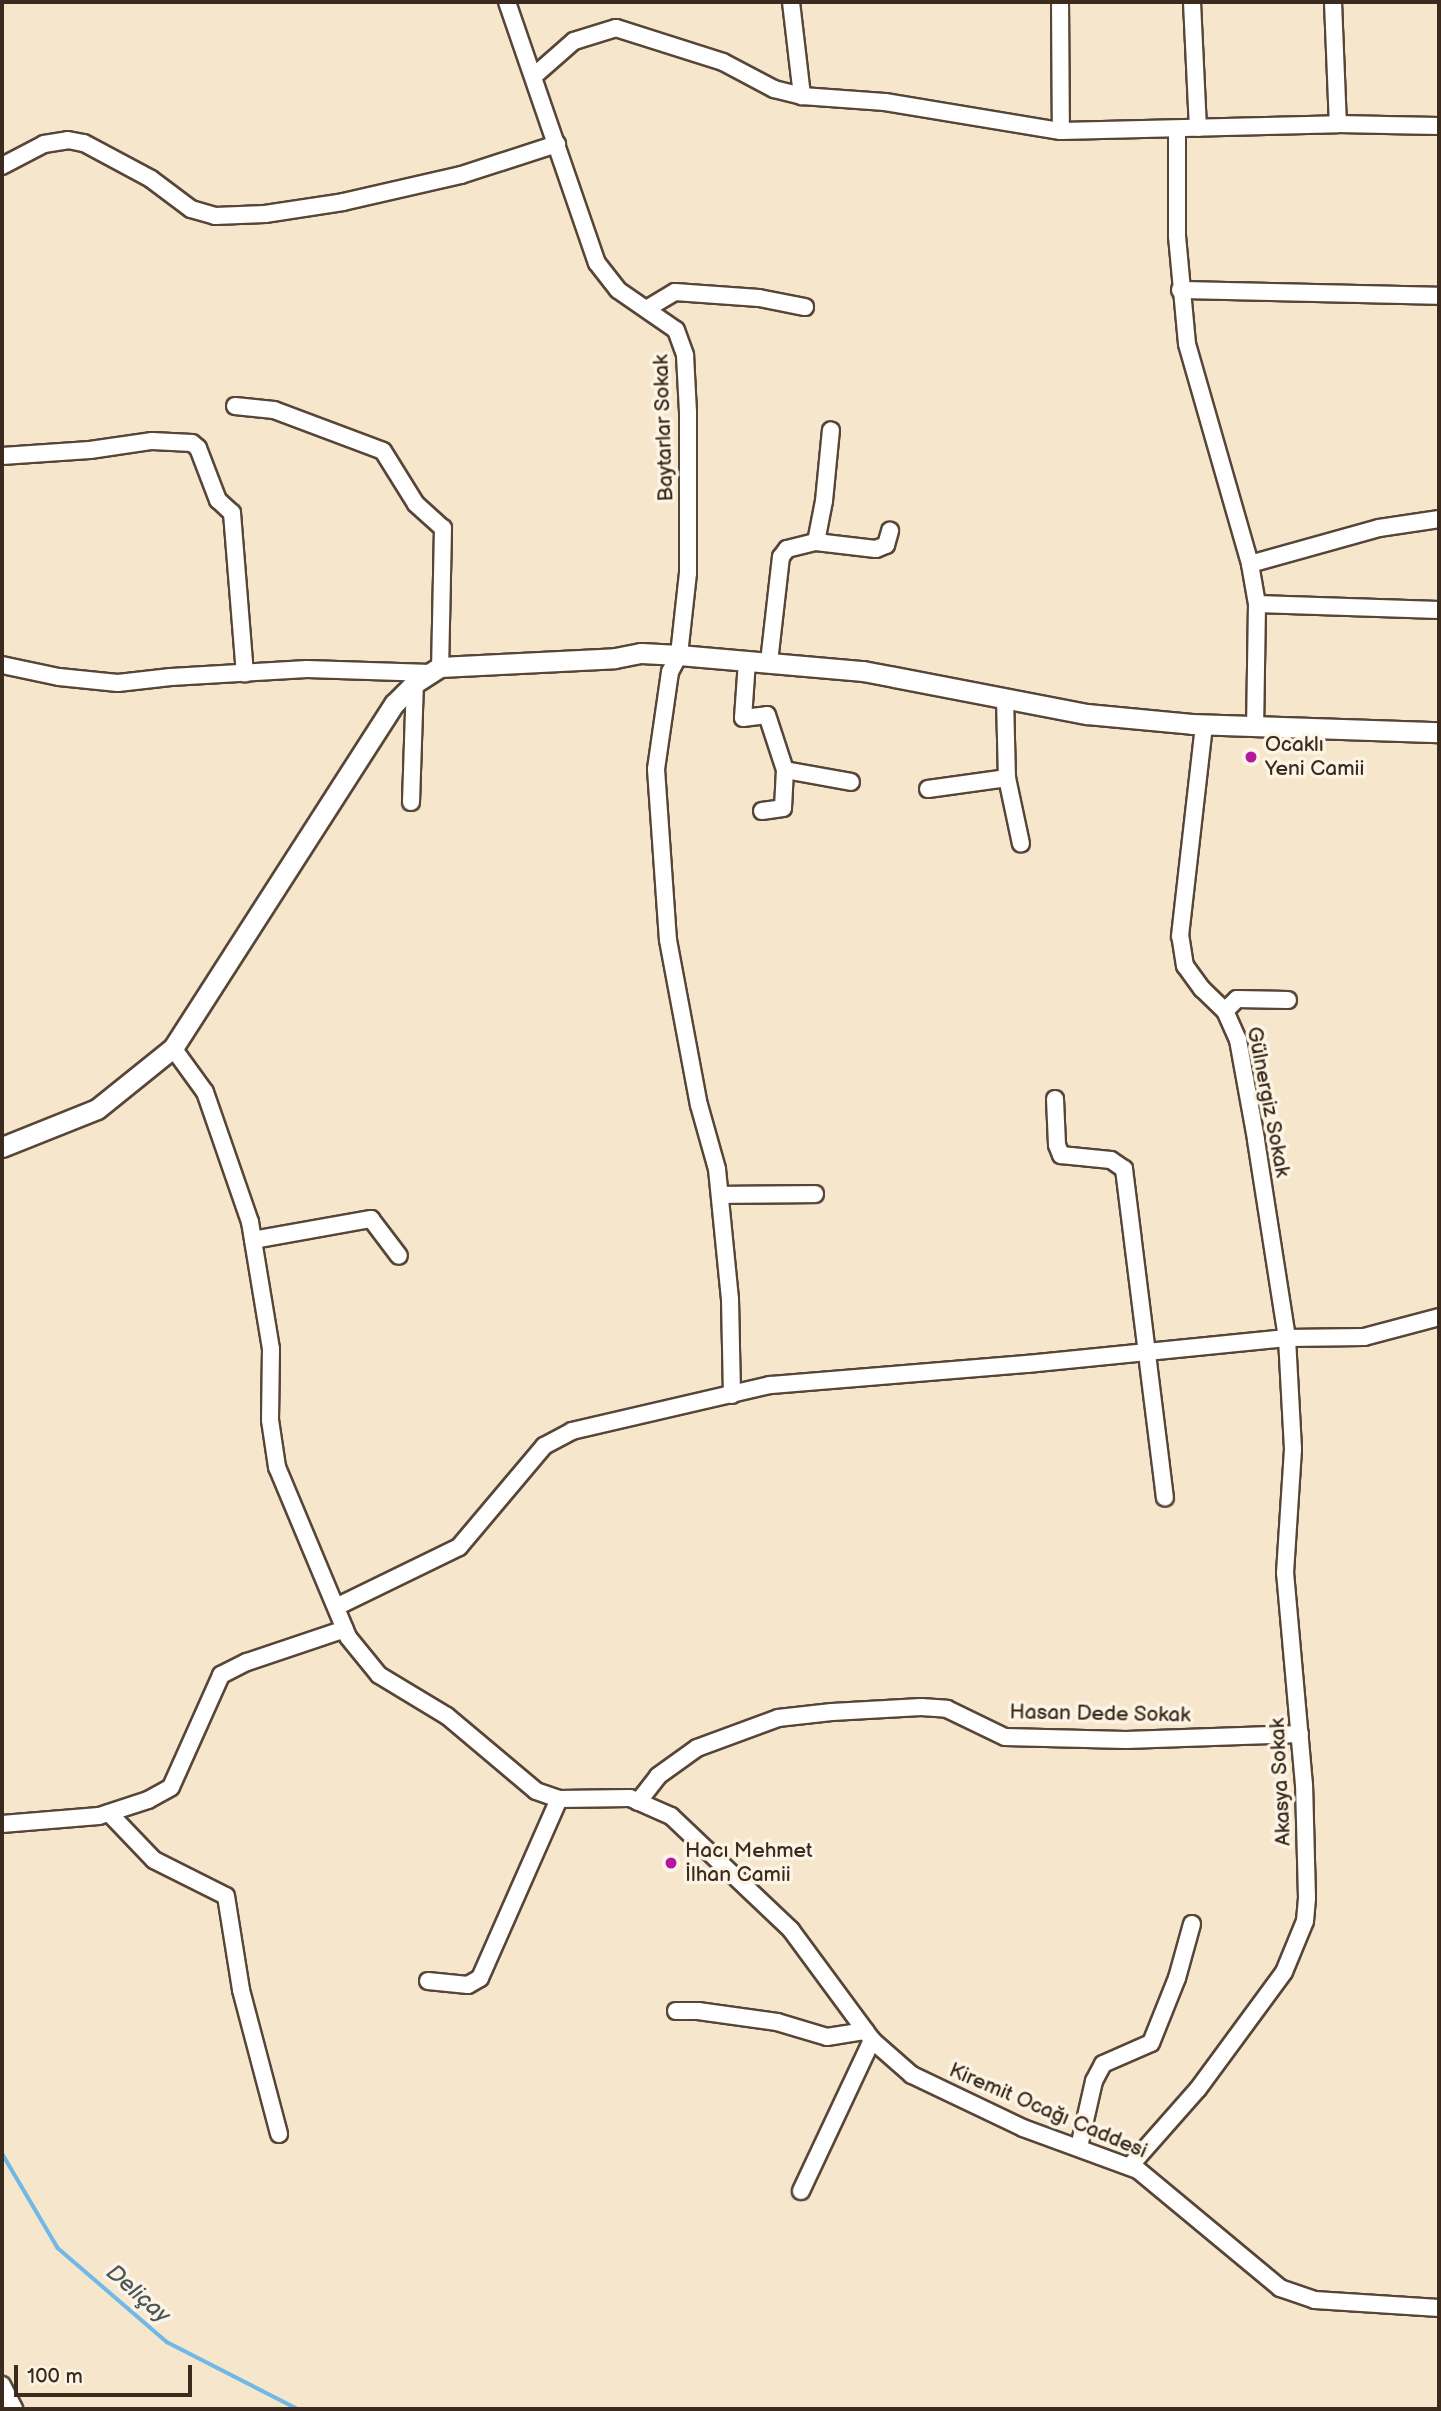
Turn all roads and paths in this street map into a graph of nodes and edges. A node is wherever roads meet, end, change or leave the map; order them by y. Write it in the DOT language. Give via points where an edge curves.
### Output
graph roads {
  1 [pos="507,2"];
  2 [pos="791,2"];
  3 [pos="1060,2"];
  4 [pos="1192,2"];
  5 [pos="1333,2"];
  6 [pos="534,76"];
  7 [pos="802,96"];
  8 [pos="1338,124"];
  9 [pos="1439,126"];
  10 [pos="1198,128"];
  11 [pos="1177,130"];
  12 [pos="1061,131"];
  13 [pos="557,144"];
  14 [pos="2,166"];
  15 [pos="1180,290"];
  16 [pos="1439,296"];
  17 [pos="805,307"];
  18 [pos="648,308"];
  19 [pos="236,406"];
  20 [pos="831,430"];
  21 [pos="2,456"];
  22 [pos="1439,519"];
  23 [pos="890,531"];
  24 [pos="816,542"];
  25 [pos="1250,564"];
  26 [pos="1257,604"];
  27 [pos="1439,610"];
  28 [pos="679,654"];
  29 [pos="747,660"];
  30 [pos="769,663"];
  31 [pos="2,665"];
  32 [pos="245,673"];
  33 [pos="429,674"];
  34 [pos="1005,698"];
  35 [pos="1204,724"];
  36 [pos="1255,726"];
  37 [pos="1439,732"];
  38 [pos="785,770"];
  39 [pos="1007,778"];
  40 [pos="851,782"];
  41 [pos="928,789"];
  42 [pos="411,802"];
  43 [pos="762,811"];
  44 [pos="1021,844"];
  45 [pos="1287,1000"];
  46 [pos="1225,1011"];
  47 [pos="173,1048"];
  48 [pos="1055,1099"];
  49 [pos="2,1147"];
  50 [pos="815,1194"];
  51 [pos="720,1195"];
  52 [pos="253,1240"];
  53 [pos="399,1256"];
  54 [pos="1439,1317"];
  55 [pos="1287,1338"];
  56 [pos="1147,1352"];
  57 [pos="732,1395"];
  58 [pos="1165,1497"];
  59 [pos="336,1607"];
  60 [pos="345,1629"];
  61 [pos="1300,1734"];
  62 [pos="559,1799"];
  63 [pos="638,1802"];
  64 [pos="109,1813"];
  65 [pos="2,1824"];
  66 [pos="1192,1924"];
  67 [pos="428,1981"];
  68 [pos="676,2011"];
  69 [pos="869,2036"];
  70 [pos="279,2134"];
  71 [pos="1079,2147"];
  72 [pos="1130,2166"];
  73 [pos="801,2192"];
  74 [pos="1439,2308"];
  75 [pos="2,2385"];
  76 [pos="14,2409"];
  1 -- 6 [label="street, Baytarlar Sokak"];
  2 -- 7 [label="street"];
  3 -- 12 [label="street"];
  4 -- 10 [label="street"];
  5 -- 8 [label="street"];
  6 -- 7 [label="street" via="574,41 616,28 723,62 774,89"];
  6 -- 13 [label="street, Baytarlar Sokak"];
  7 -- 12 [label="street" via="886,102"];
  8 -- 9 [label="street"];
  8 -- 10 [label="street"];
  10 -- 11 [label="street"];
  11 -- 12 [label="street"];
  11 -- 15 [label="street"];
  13 -- 14 [label="street" via="461,175 343,202 215,216 191,209 151,179 84,143 44,144"];
  13 -- 18 [label="street, Baytarlar Sokak" via="597,263 618,290"];
  15 -- 16 [label="street"];
  15 -- 25 [label="street" via="1186,344"];
  17 -- 18 [label="street" via="759,298 675,292"];
  18 -- 28 [label="street, Baytarlar Sokak" via="676,330 685,355 688,573"];
  19 -- 33 [label="street" via="274,410 383,451 416,505 443,528"];
  20 -- 24 [label="street"];
  21 -- 32 [label="street" via="152,441 198,447 218,500 232,513"];
  22 -- 25 [label="street" via="1379,528"];
  23 -- 24 [label="street" via="886,545 876,549"];
  24 -- 30 [label="street" via="787,549 781,557"];
  25 -- 26 [label="street"];
  26 -- 27 [label="street"];
  26 -- 36 [label="street"];
  28 -- 29 [label="main road"];
  28 -- 33 [label="main road" via="641,653"];
  28 -- 51 [label="street, Baytarlar Sokak" via="670,672 656,769 668,940"];
  29 -- 30 [label="main road"];
  29 -- 38 [label="street" via="743,718 767,715"];
  30 -- 34 [label="main road" via="863,671"];
  31 -- 32 [label="street" via="118,683"];
  32 -- 33 [label="street" via="307,669"];
  33 -- 42 [label="street"];
  33 -- 47 [label="main road" via="394,704"];
  34 -- 35 [label="main road" via="1087,714"];
  34 -- 39 [label="street"];
  35 -- 36 [label="main road"];
  35 -- 46 [label="street, Gülnergiz Sokak" via="1180,936 1185,966"];
  36 -- 37 [label="main road"];
  38 -- 40 [label="street"];
  38 -- 43 [label="street" via="783,808"];
  39 -- 41 [label="street"];
  39 -- 44 [label="street"];
  45 -- 46 [label="street" via="1237,999"];
  46 -- 55 [label="street, Gülnergiz Sokak" via="1238,1040"];
  47 -- 49 [label="main road" via="97,1109"];
  47 -- 52 [label="street, Kiremit Ocağı Caddesi" via="205,1092"];
  48 -- 56 [label="street" via="1061,1155 1111,1160 1124,1169"];
  50 -- 51 [label="street"];
  51 -- 57 [label="street, Baytarlar Sokak" via="730,1299"];
  52 -- 53 [label="street" via="371,1219"];
  52 -- 59 [label="street, Kiremit Ocağı Caddesi" via="271,1349 270,1420 277,1467"];
  54 -- 55 [label="street" via="1364,1337"];
  55 -- 56 [label="street"];
  55 -- 61 [label="street, Akasya Sokak" via="1293,1449 1285,1573"];
  56 -- 57 [label="street" via="770,1385"];
  56 -- 58 [label="street"];
  57 -- 59 [label="street" via="572,1431 544,1446 459,1547"];
  59 -- 60 [label="street, Kiremit Ocağı Caddesi"];
  60 -- 62 [label="street, Kiremit Ocağı Caddesi" via="379,1675 447,1716 536,1791"];
  60 -- 64 [label="street" via="221,1675 171,1787"];
  61 -- 63 [label="street, Hasan Dede Sokak" via="1126,1740 1005,1737 947,1709 832,1712 778,1718 697,1748 658,1776"];
  61 -- 72 [label="street, Akasya Sokak" via="1305,1921 1284,1972 1198,2089"];
  62 -- 63 [label="street, Kiremit Ocağı Caddesi" via="630,1798"];
  62 -- 67 [label="street" via="480,1978 468,1985"];
  63 -- 69 [label="street, Kiremit Ocağı Caddesi" via="671,1816 791,1930"];
  64 -- 65 [label="street"];
  64 -- 70 [label="street" via="154,1860 226,1896 242,1990"];
  66 -- 71 [label="street" via="1151,2043 1103,2064 1094,2081"];
  68 -- 69 [label="street" via="777,2022 827,2037"];
  69 -- 71 [label="street, Kiremit Ocağı Caddesi" via="912,2075 1023,2128"];
  69 -- 73 [label="street"];
  71 -- 72 [label="street, Kiremit Ocağı Caddesi"];
  72 -- 74 [label="street, Kiremit Ocağı Caddesi" via="1280,2288 1315,2300"];
  75 -- 76 [label="street"];
}
